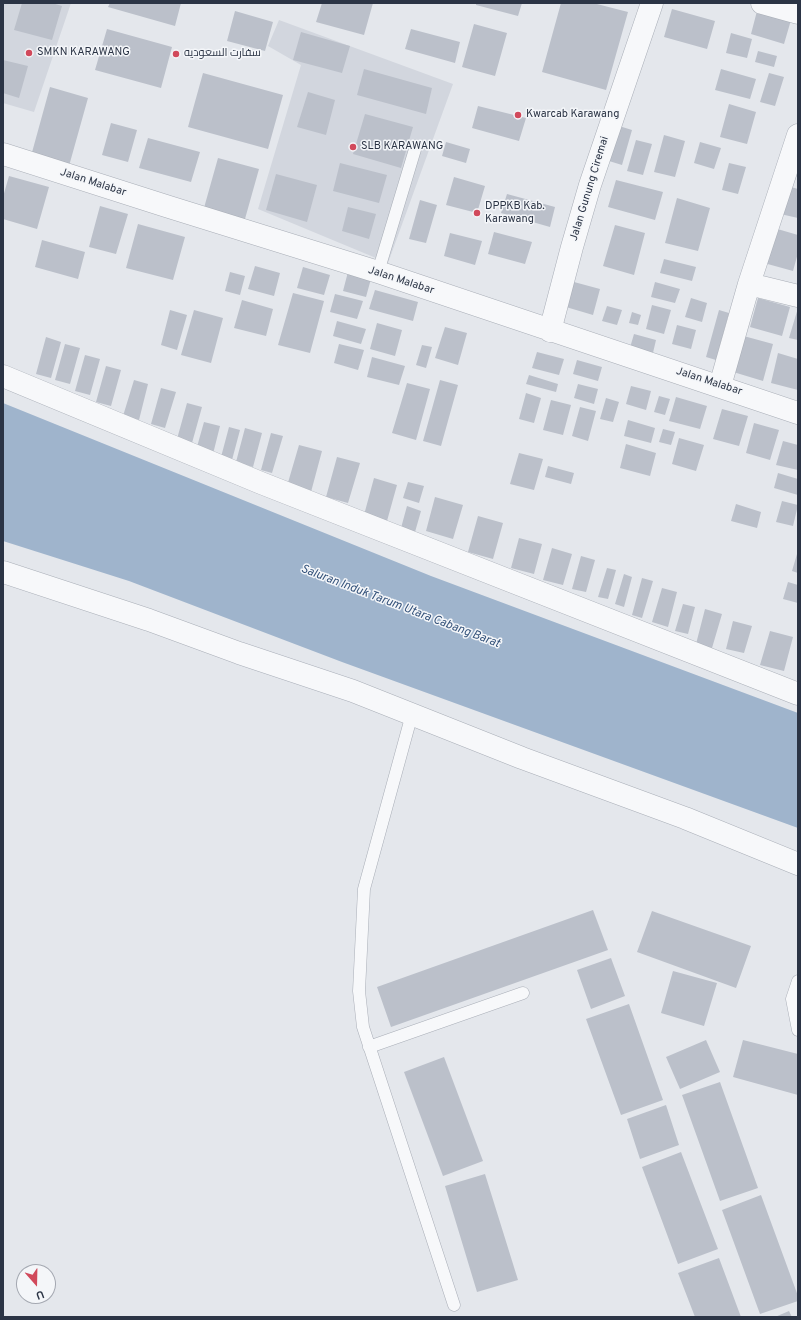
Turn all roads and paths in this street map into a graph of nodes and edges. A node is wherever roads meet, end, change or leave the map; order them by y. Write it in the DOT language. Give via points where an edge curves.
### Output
graph roads {
  1 [pos="652,3"];
  2 [pos="762,3"];
  3 [pos="798,12"];
  4 [pos="798,135"];
  5 [pos="416,146"];
  6 [pos="3,154"];
  7 [pos="794,162"];
  8 [pos="378,272"];
  9 [pos="749,284"];
  10 [pos="798,296"];
  11 [pos="550,331"];
  12 [pos="3,376"];
  13 [pos="720,386"];
  14 [pos="798,413"];
  15 [pos="3,572"];
  16 [pos="798,694"];
  17 [pos="412,714"];
  18 [pos="798,864"];
  19 [pos="798,981"];
  20 [pos="523,993"];
  21 [pos="798,1030"];
  22 [pos="369,1047"];
  23 [pos="454,1305"];
  1 -- 11 [label="street, Jalan Gunung Ciremai" via="590,185"];
  2 -- 3 [label="street"];
  4 -- 7 [label="street"];
  5 -- 8 [label="lane"];
  6 -- 8 [label="street, Jalan Malabar"];
  7 -- 9 [label="street"];
  8 -- 11 [label="street, Jalan Malabar"];
  9 -- 10 [label="street"];
  9 -- 13 [label="street"];
  11 -- 13 [label="street, Jalan Malabar"];
  12 -- 16 [label="street" via="262,483"];
  13 -- 14 [label="street, Jalan Malabar"];
  15 -- 17 [label="street" via="149,620"];
  17 -- 18 [label="street"];
  17 -- 22 [label="lane" via="364,889 359,991 363,1027"];
  19 -- 21 [label="lane" via="792,999"];
  20 -- 22 [label="lane"];
  22 -- 23 [label="lane"];
}
